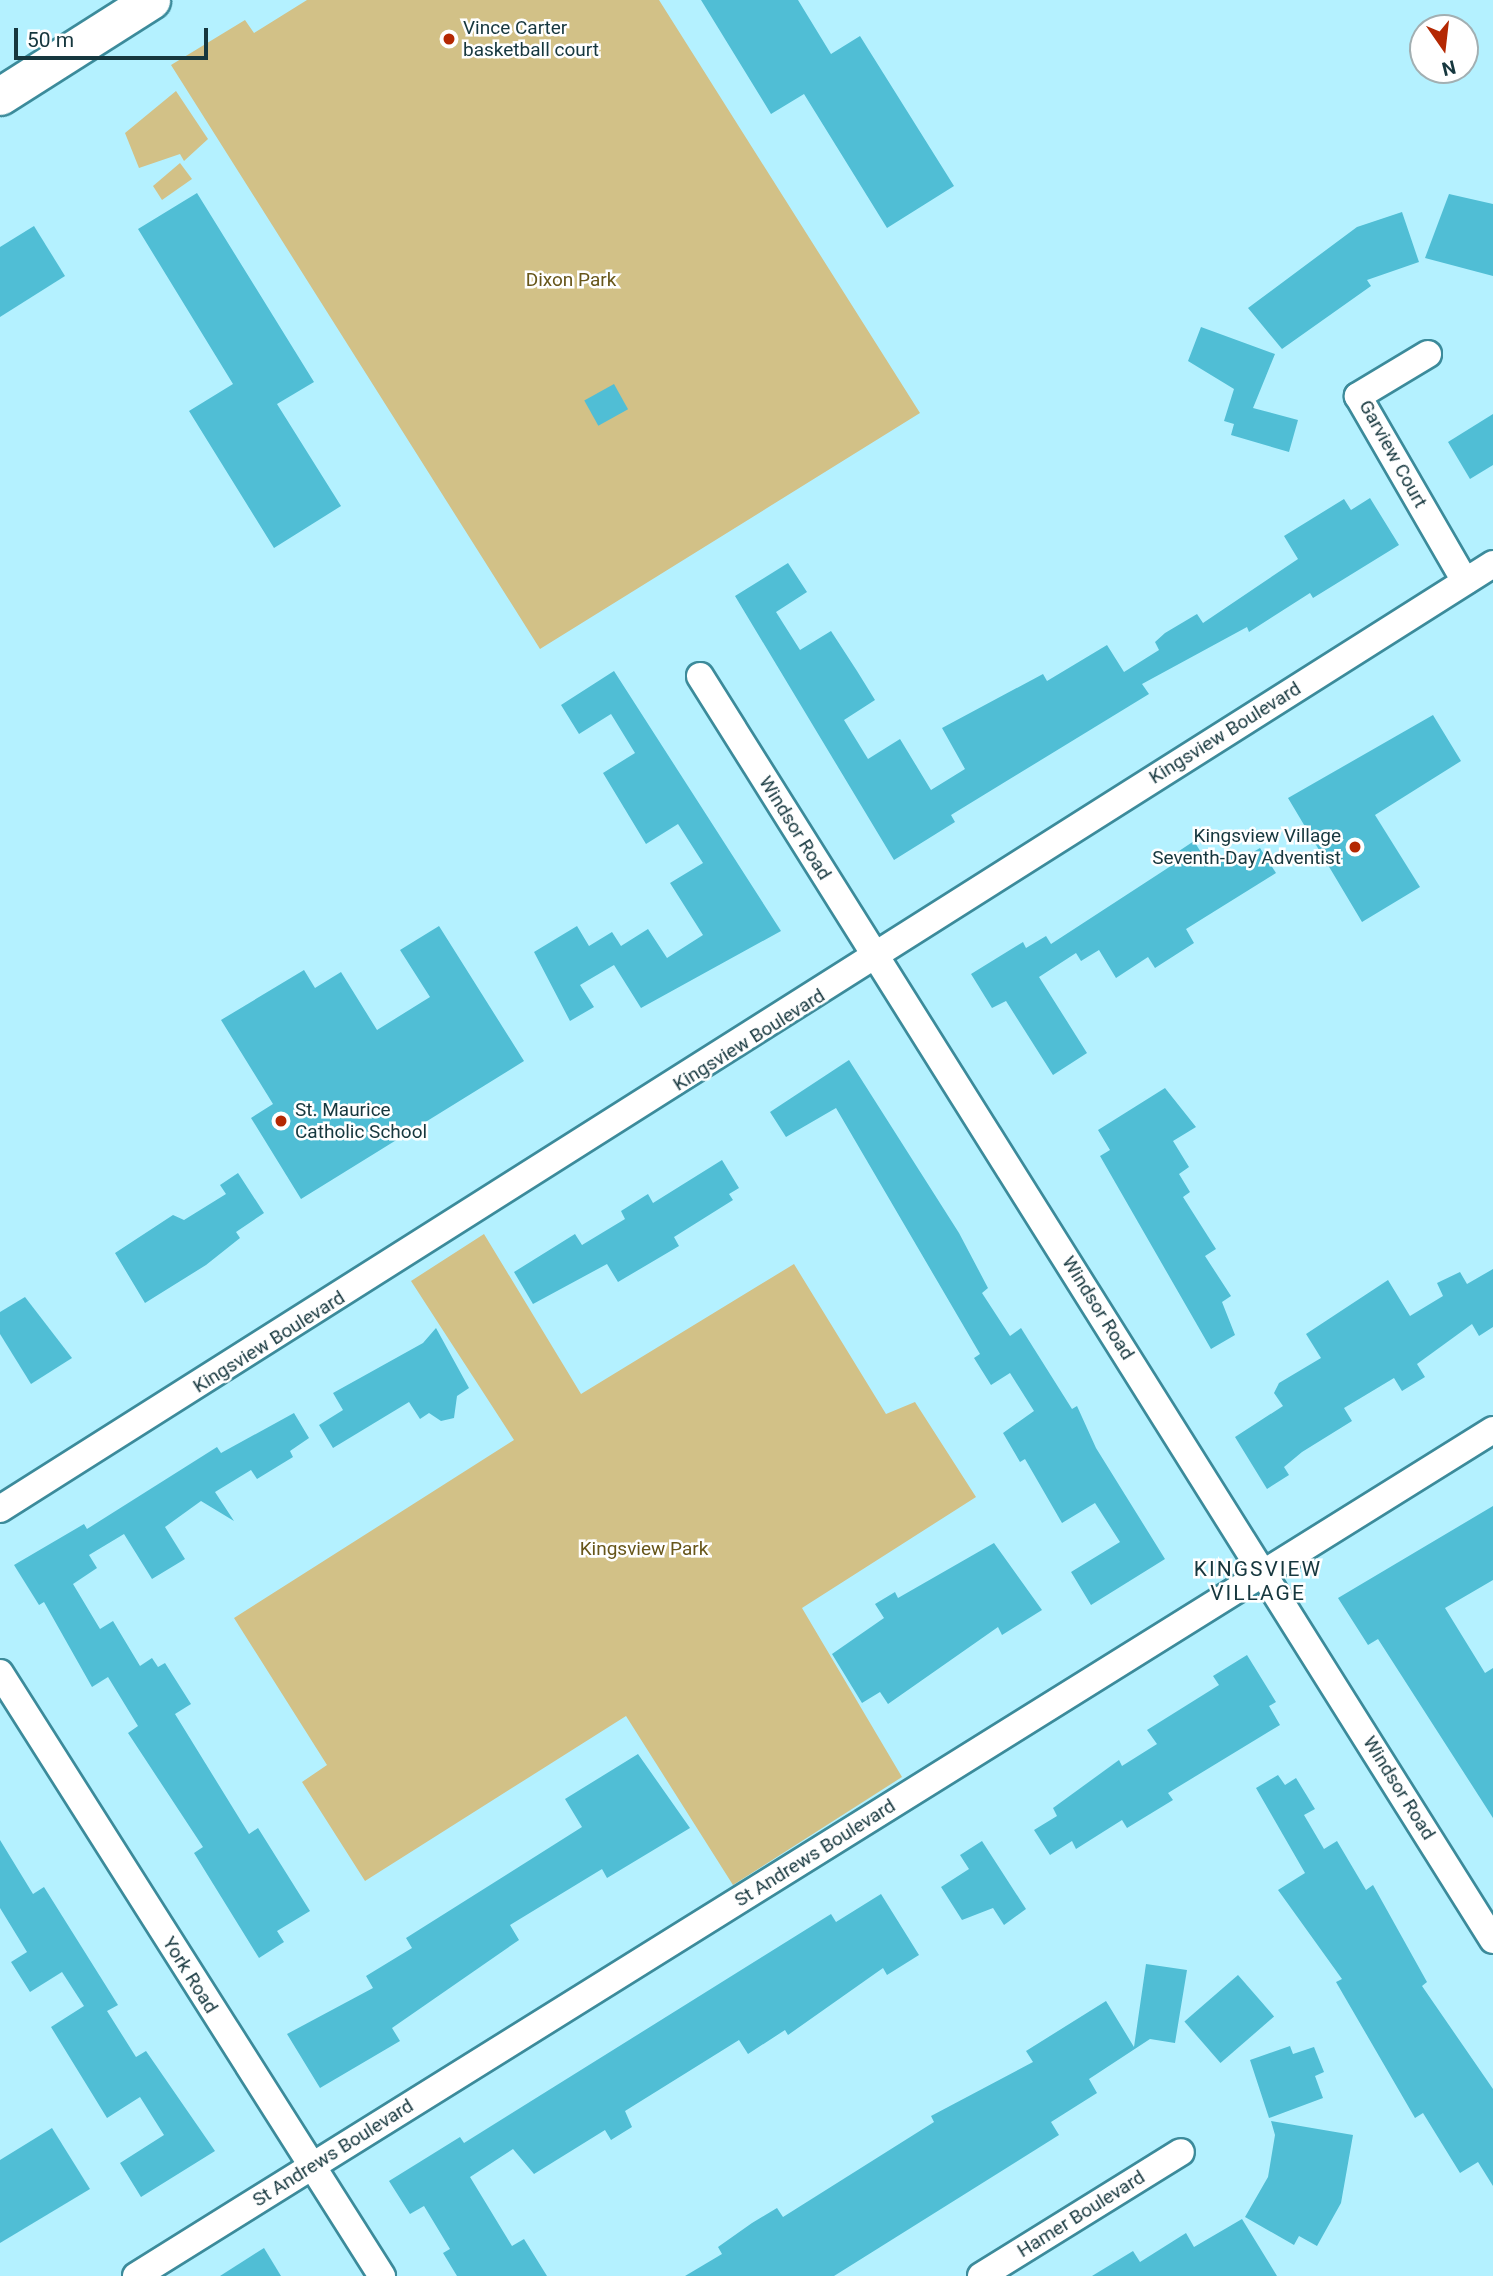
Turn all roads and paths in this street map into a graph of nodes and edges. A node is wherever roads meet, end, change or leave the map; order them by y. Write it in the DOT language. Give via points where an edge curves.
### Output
graph roads {
  1 [pos="151,0"];
  2 [pos="0,96"];
  3 [pos="1428,354"];
  4 [pos="1493,564"];
  5 [pos="1465,581"];
  6 [pos="701,676"];
  7 [pos="877,959"];
  8 [pos="1493,1430"];
  9 [pos="0,1509"];
  10 [pos="1266,1573"];
  11 [pos="0,1673"];
  12 [pos="1493,1940"];
  13 [pos="1181,2152"];
  14 [pos="313,2166"];
  15 [pos="136,2276"];
  16 [pos="382,2276"];
  17 [pos="981,2276"];
  1 -- 2 [label="main road"];
  3 -- 5 [label="street, Garview Court" via="1358,396"];
  4 -- 5 [label="street, Kingsview Boulevard"];
  5 -- 7 [label="street, Kingsview Boulevard"];
  6 -- 7 [label="street, Windsor Road"];
  7 -- 9 [label="street, Kingsview Boulevard"];
  7 -- 10 [label="street, Windsor Road"];
  8 -- 10 [label="street, St Andrews Boulevard"];
  10 -- 12 [label="street, Windsor Road"];
  10 -- 14 [label="street, St Andrews Boulevard"];
  11 -- 14 [label="street, York Road"];
  13 -- 17 [label="street, Hamer Boulevard"];
  14 -- 15 [label="street, St Andrews Boulevard"];
  14 -- 16 [label="street, York Road"];
}
